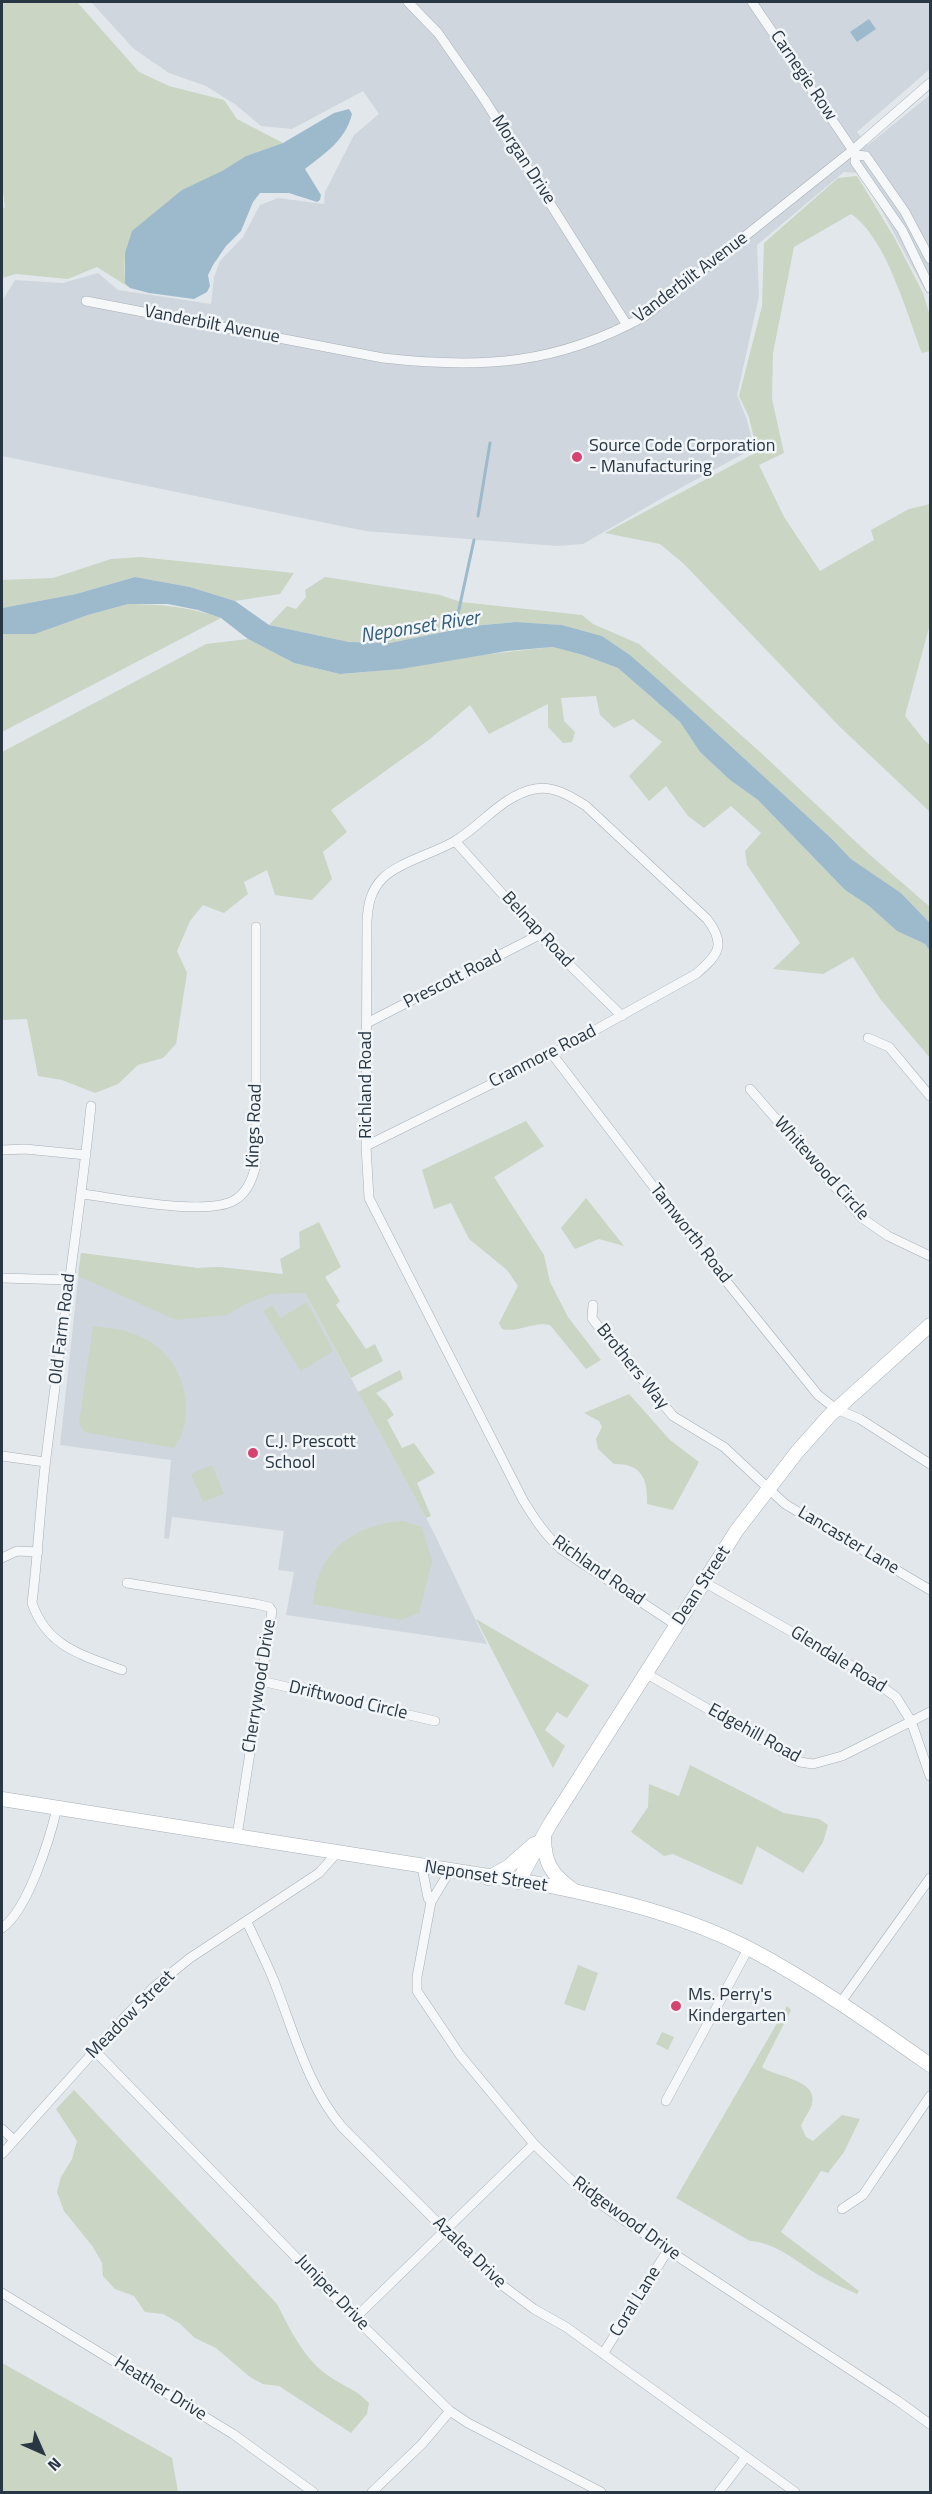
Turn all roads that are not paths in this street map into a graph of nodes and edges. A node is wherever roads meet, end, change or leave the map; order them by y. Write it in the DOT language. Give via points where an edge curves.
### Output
graph roads {
  1 [pos="408,2"];
  2 [pos="752,2"];
  3 [pos="930,83"];
  4 [pos="854,153"];
  5 [pos="930,259"];
  6 [pos="930,288"];
  7 [pos="86,301"];
  8 [pos="627,325"];
  9 [pos="455,841"];
  10 [pos="256,927"];
  11 [pos="539,935"];
  12 [pos="713,957"];
  13 [pos="622,1016"];
  14 [pos="367,1023"];
  15 [pos="868,1038"];
  16 [pos="552,1054"];
  17 [pos="750,1089"];
  18 [pos="930,1096"];
  19 [pos="91,1106"];
  20 [pos="366,1146"];
  21 [pos="2,1150"];
  22 [pos="86,1155"];
  23 [pos="82,1194"];
  24 [pos="930,1256"];
  25 [pos="2,1278"];
  26 [pos="69,1280"];
  27 [pos="593,1305"];
  28 [pos="930,1325"];
  29 [pos="836,1409"];
  30 [pos="2,1456"];
  31 [pos="45,1462"];
  32 [pos="930,1464"];
  33 [pos="768,1489"];
  34 [pos="38,1552"];
  35 [pos="2,1558"];
  36 [pos="704,1582"];
  37 [pos="127,1583"];
  38 [pos="930,1590"];
  39 [pos="676,1625"];
  40 [pos="122,1670"];
  41 [pos="647,1674"];
  42 [pos="261,1681"];
  43 [pos="930,1712"];
  44 [pos="435,1721"];
  45 [pos="911,1721"];
  46 [pos="930,1776"];
  47 [pos="2,1799"];
  48 [pos="57,1808"];
  49 [pos="544,1834"];
  50 [pos="237,1836"];
  51 [pos="336,1854"];
  52 [pos="422,1867"];
  53 [pos="449,1872"];
  54 [pos="488,1878"];
  55 [pos="930,1878"];
  56 [pos="518,1882"];
  57 [pos="575,1891"];
  58 [pos="431,1902"];
  59 [pos="247,1922"];
  60 [pos="2,1928"];
  61 [pos="748,1949"];
  62 [pos="841,2002"];
  63 [pos="95,2051"];
  64 [pos="930,2065"];
  65 [pos="930,2096"];
  66 [pos="666,2101"];
  67 [pos="2,2129"];
  68 [pos="14,2140"];
  69 [pos="534,2144"];
  70 [pos="2,2154"];
  71 [pos="842,2209"];
  72 [pos="446,2232"];
  73 [pos="668,2250"];
  74 [pos="2,2293"];
  75 [pos="356,2318"];
  76 [pos="603,2354"];
  77 [pos="450,2411"];
  78 [pos="930,2424"];
  79 [pos="745,2458"];
  80 [pos="313,2493"];
  81 [pos="372,2493"];
  82 [pos="601,2493"];
  83 [pos="720,2493"];
  84 [pos="795,2493"];
  1 -- 8 [label="street, Morgan Drive" via="438,33 484,99"];
  2 -- 4 [label="street, Carnegie Row"];
  3 -- 4 [label="street, Vanderbilt Avenue"];
  4 -- 5 [label="street" via="866,156 905,212"];
  4 -- 6 [label="street" via="855,162 902,230"];
  4 -- 8 [label="street, Vanderbilt Avenue" via="645,316"];
  7 -- 8 [label="street, Vanderbilt Avenue" via="383,358 429,363 488,364 527,359 587,342"];
  9 -- 11 [label="street, Belnap Road"];
  9 -- 12 [label="street, Richland Road" via="525,792 537,788 571,796 707,919 718,933 719,946"];
  9 -- 14 [label="street, Richland Road" via="384,877 368,901"];
  10 -- 23 [label="street, Kings Road" via="254,1178 240,1196 216,1207"];
  11 -- 13 [label="street, Belnap Road"];
  11 -- 14 [label="street, Prescott Road"];
  12 -- 13 [label="street, Cranmore Road" via="696,974"];
  13 -- 16 [label="street, Cranmore Road"];
  14 -- 20 [label="street, Richland Road"];
  15 -- 18 [label="street" via="890,1047"];
  16 -- 20 [label="street, Cranmore Road"];
  16 -- 29 [label="street, Tamworth Road" via="779,1349 818,1395"];
  17 -- 24 [label="street, Whitewood Circle" via="862,1218 888,1236"];
  19 -- 22 [label="street, Old Farm Road"];
  20 -- 39 [label="street, Richland Road" via="369,1198 538,1524 561,1549"];
  21 -- 22 [label="street"];
  22 -- 23 [label="street, Old Farm Road"];
  23 -- 26 [label="street, Old Farm Road"];
  25 -- 26 [label="street"];
  26 -- 31 [label="street, Old Farm Road"];
  27 -- 33 [label="street, Brothers Way" via="592,1318 673,1416 724,1447"];
  28 -- 29 [label="main road, Dean Street"];
  29 -- 32 [label="street, Tamworth Road" via="860,1419"];
  29 -- 33 [label="main road, Dean Street"];
  30 -- 31 [label="street"];
  31 -- 34 [label="street, Old Farm Road"];
  33 -- 36 [label="main road, Dean Street"];
  33 -- 38 [label="street, Lancaster Lane" via="785,1504"];
  34 -- 35 [label="street" via="17,1551"];
  34 -- 40 [label="street, Old Farm Road" via="32,1603 37,1619 64,1646"];
  36 -- 39 [label="main road, Dean Street"];
  36 -- 45 [label="street, Glendale Road" via="859,1670 896,1697"];
  37 -- 42 [label="street, Cherrywood Drive" via="268,1607 272,1611"];
  39 -- 41 [label="main road, Dean Street"];
  41 -- 45 [label="street, Edgehill Road" via="800,1761 813,1764 842,1756"];
  41 -- 49 [label="main road, Dean Street"];
  42 -- 44 [label="street, Driftwood Circle"];
  42 -- 50 [label="street, Cherrywood Drive"];
  43 -- 45 [label="street, Edgehill Road"];
  45 -- 46 [label="street, Glendale Road"];
  47 -- 48 [label="main road, Neponset Street"];
  48 -- 50 [label="main road, Neponset Street"];
  48 -- 60 [label="street" via="49,1841 28,1889 15,1914"];
  49 -- 54 [label="main road" via="507,1867"];
  49 -- 56 [label="main road, Dean Street"];
  49 -- 57 [label="main road" via="544,1855 549,1867"];
  50 -- 51 [label="main road, Neponset Street"];
  51 -- 52 [label="main road, Neponset Street"];
  51 -- 59 [label="street, Meadow Street" via="319,1873"];
  52 -- 53 [label="main road, Neponset Street"];
  52 -- 58 [label="street, Ridgewood Drive"];
  53 -- 54 [label="main road, Neponset Street"];
  53 -- 58 [label="street, Ridgewood Drive"];
  54 -- 56 [label="main road, Neponset Street"];
  55 -- 62 [label="street"];
  56 -- 57 [label="main road, Neponset Street"];
  57 -- 61 [label="main road, Neponset Street" via="654,1911"];
  58 -- 69 [label="street, Ridgewood Drive" via="417,1991 460,2055"];
  59 -- 63 [label="street, Meadow Street" via="190,1958 154,1987"];
  59 -- 72 [label="street, Azalea Drive" via="274,1980 303,2061 326,2107"];
  61 -- 62 [label="main road, Neponset Street"];
  61 -- 66 [label="street"];
  62 -- 64 [label="main road, Neponset Street"];
  63 -- 68 [label="street, Meadow Street"];
  63 -- 75 [label="street, Juniper Drive"];
  65 -- 71 [label="street" via="863,2195"];
  67 -- 68 [label="street"];
  68 -- 70 [label="street, Meadow Street"];
  69 -- 72 [label="street"];
  69 -- 73 [label="street, Ridgewood Drive" via="596,2201"];
  72 -- 75 [label="street"];
  72 -- 76 [label="street, Azalea Drive" via="511,2293"];
  73 -- 76 [label="street, Coral Lane"];
  73 -- 78 [label="street, Ridgewood Drive"];
  74 -- 80 [label="street, Heather Drive" via="233,2434"];
  75 -- 77 [label="street, Juniper Drive"];
  76 -- 79 [label="street, Azalea Drive"];
  77 -- 81 [label="street"];
  77 -- 82 [label="street, Juniper Drive"];
  79 -- 83 [label="street"];
  79 -- 84 [label="street, Azalea Drive"];
}
